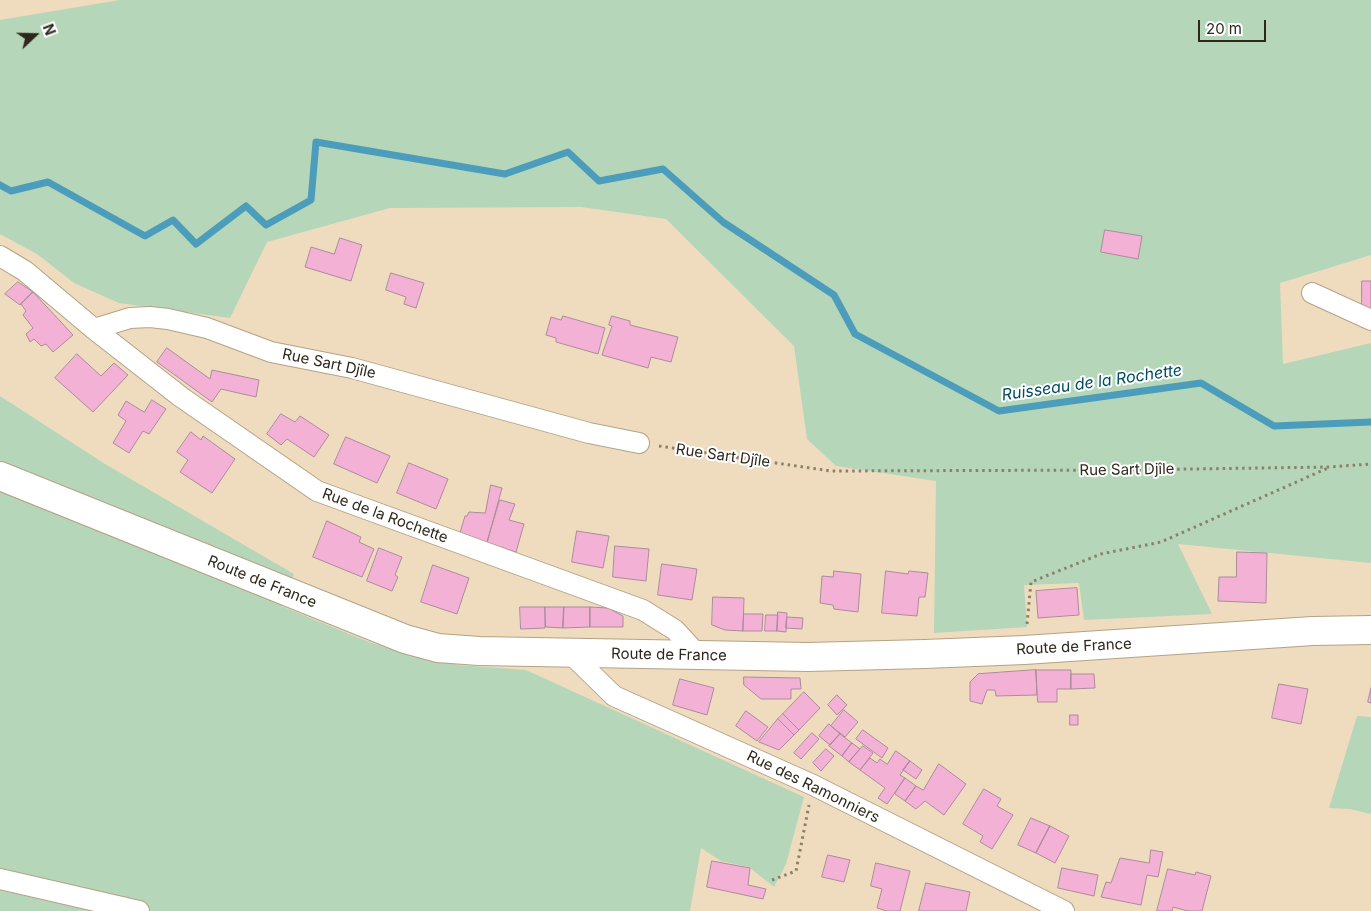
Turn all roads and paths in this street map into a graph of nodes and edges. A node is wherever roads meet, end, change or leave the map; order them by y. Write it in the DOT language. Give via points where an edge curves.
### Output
graph roads {
  1 [pos="0,256"];
  2 [pos="1312,293"];
  3 [pos="1371,320"];
  4 [pos="94,329"];
  5 [pos="639,442"];
  6 [pos="1371,464"];
  7 [pos="1329,467"];
  8 [pos="0,476"];
  9 [pos="1371,630"];
  10 [pos="1024,650"];
  11 [pos="572,654"];
  12 [pos="699,656"];
  13 [pos="813,785"];
  14 [pos="0,879"];
  15 [pos="772,880"];
  16 [pos="139,911"];
  17 [pos="1064,911"];
  1 -- 4 [label="street, Rue de la Rochette" via="25,271"];
  2 -- 3 [label="street"];
  4 -- 5 [label="street, Rue Sart Djîle" via="130,318 168,318 271,352 360,370 589,433"];
  4 -- 12 [label="street, Rue de la Rochette" via="181,397 317,491 643,610 675,630"];
  5 -- 7 [label="path, Rue Sart Djîle" via="830,471"];
  6 -- 7 [label="path, Rue Sart Djîle"];
  7 -- 10 [label="path" via="1162,542 1101,554 1032,582"];
  8 -- 11 [label="main road, Route de France" via="405,640 438,648"];
  9 -- 10 [label="main road, Route de France"];
  10 -- 12 [label="main road, Route de France"];
  11 -- 12 [label="main road, Route de France"];
  11 -- 13 [label="street, Rue des Ramonniers" via="614,696"];
  13 -- 15 [label="path" via="796,871"];
  13 -- 17 [label="street, Rue des Ramonniers"];
  14 -- 16 [label="street"];
}
